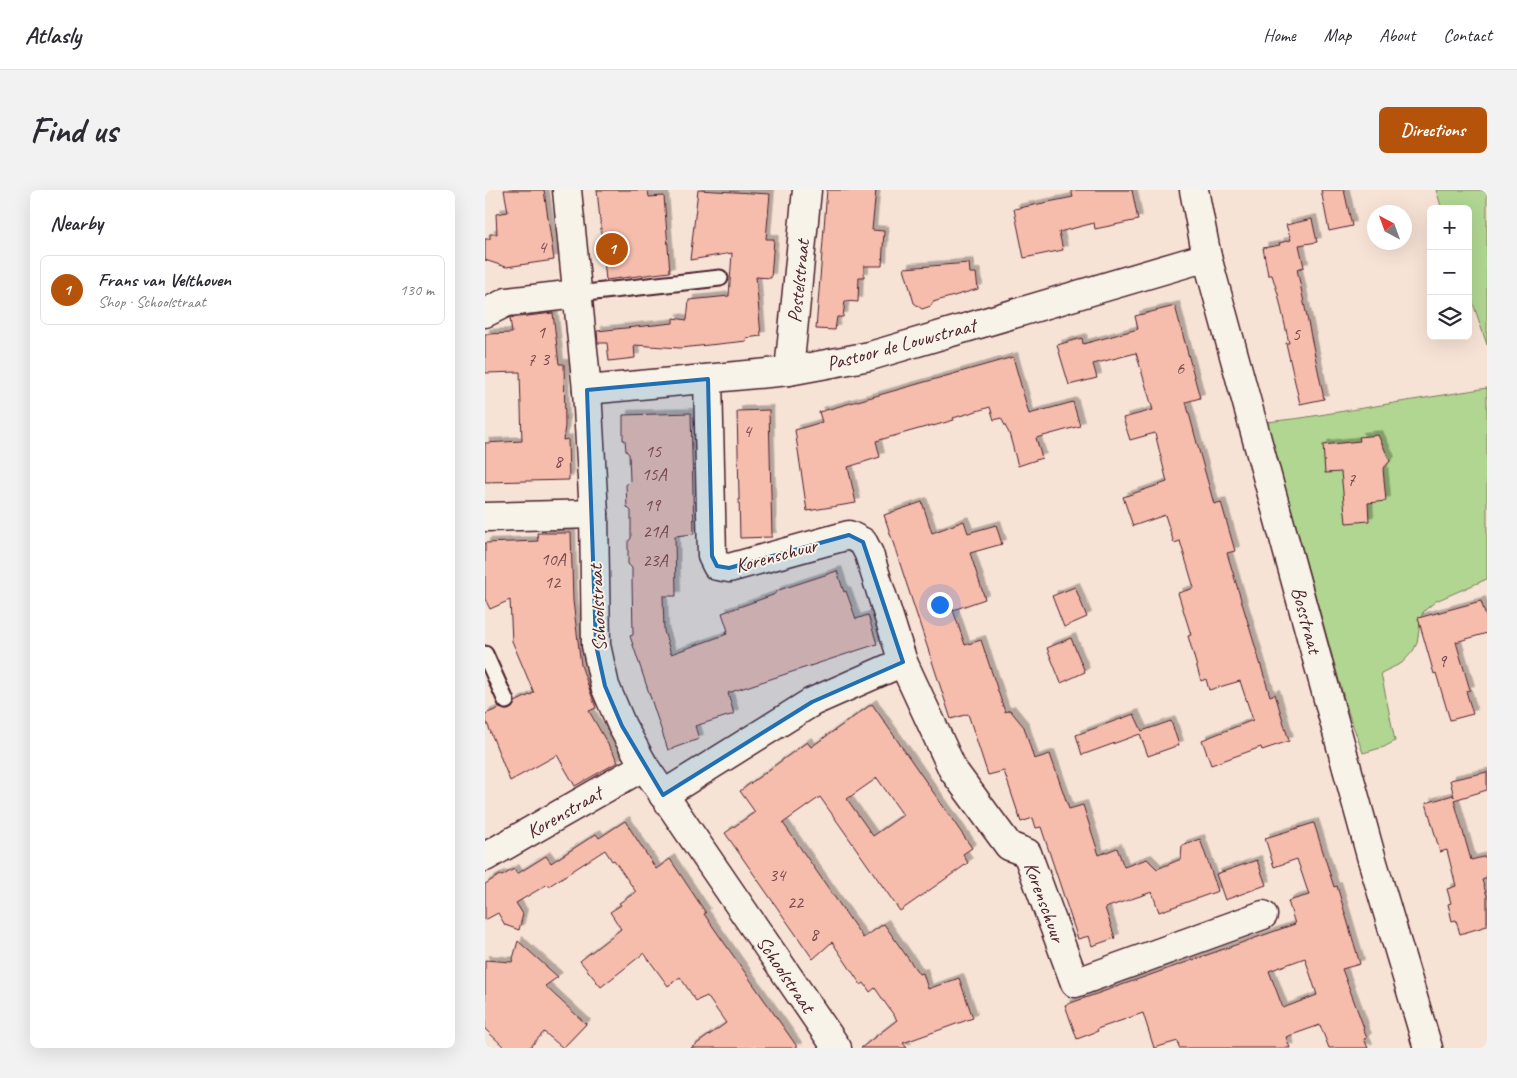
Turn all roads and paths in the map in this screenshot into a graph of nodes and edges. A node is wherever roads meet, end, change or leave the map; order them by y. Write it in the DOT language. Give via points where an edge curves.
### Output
graph roads {
  1 [pos="567,190"];
  2 [pos="807,190"];
  3 [pos="1194,190"];
  4 [pos="1207,257"];
  5 [pos="720,278"];
  6 [pos="577,294"];
  7 [pos="485,313"];
  8 [pos="789,371"];
  9 [pos="708,380"];
  10 [pos="587,390"];
  11 [pos="594,514"];
  12 [pos="485,517"];
  13 [pos="485,654"];
  14 [pos="903,662"];
  15 [pos="506,701"];
  16 [pos="644,766"];
  17 [pos="663,795"];
  18 [pos="485,857"];
  19 [pos="1263,915"];
  20 [pos="837,1048"];
  21 [pos="1428,1048"];
  1 -- 6 [label="street, Schoolstraat"];
  2 -- 8 [label="street, Postelstraat"];
  3 -- 4 [label="street, Bosstraat"];
  4 -- 8 [label="street, Pastoor de Louwstraat" via="870,356"];
  4 -- 21 [label="street, Bosstraat" via="1371,856"];
  5 -- 6 [label="lane"];
  6 -- 7 [label="street" via="507,302"];
  6 -- 10 [label="street, Schoolstraat"];
  8 -- 9 [label="street, Pastoor de Louwstraat"];
  9 -- 10 [label="street, Pastoor de Louwstraat"];
  9 -- 14 [label="street, Korenschuur" via="712,556 717,566 729,568 849,535 863,542"];
  10 -- 11 [label="street, Schoolstraat"];
  11 -- 12 [label="street"];
  11 -- 16 [label="street, Schoolstraat" via="596,645 605,686"];
  13 -- 15 [label="lane"];
  14 -- 17 [label="street" via="812,702"];
  14 -- 19 [label="street, Korenschuur" via="953,770 1009,846 1027,853 1075,983"];
  16 -- 17 [label="street, Schoolstraat"];
  16 -- 18 [label="street, Korenstraat"];
  17 -- 20 [label="street, Schoolstraat"];
}
